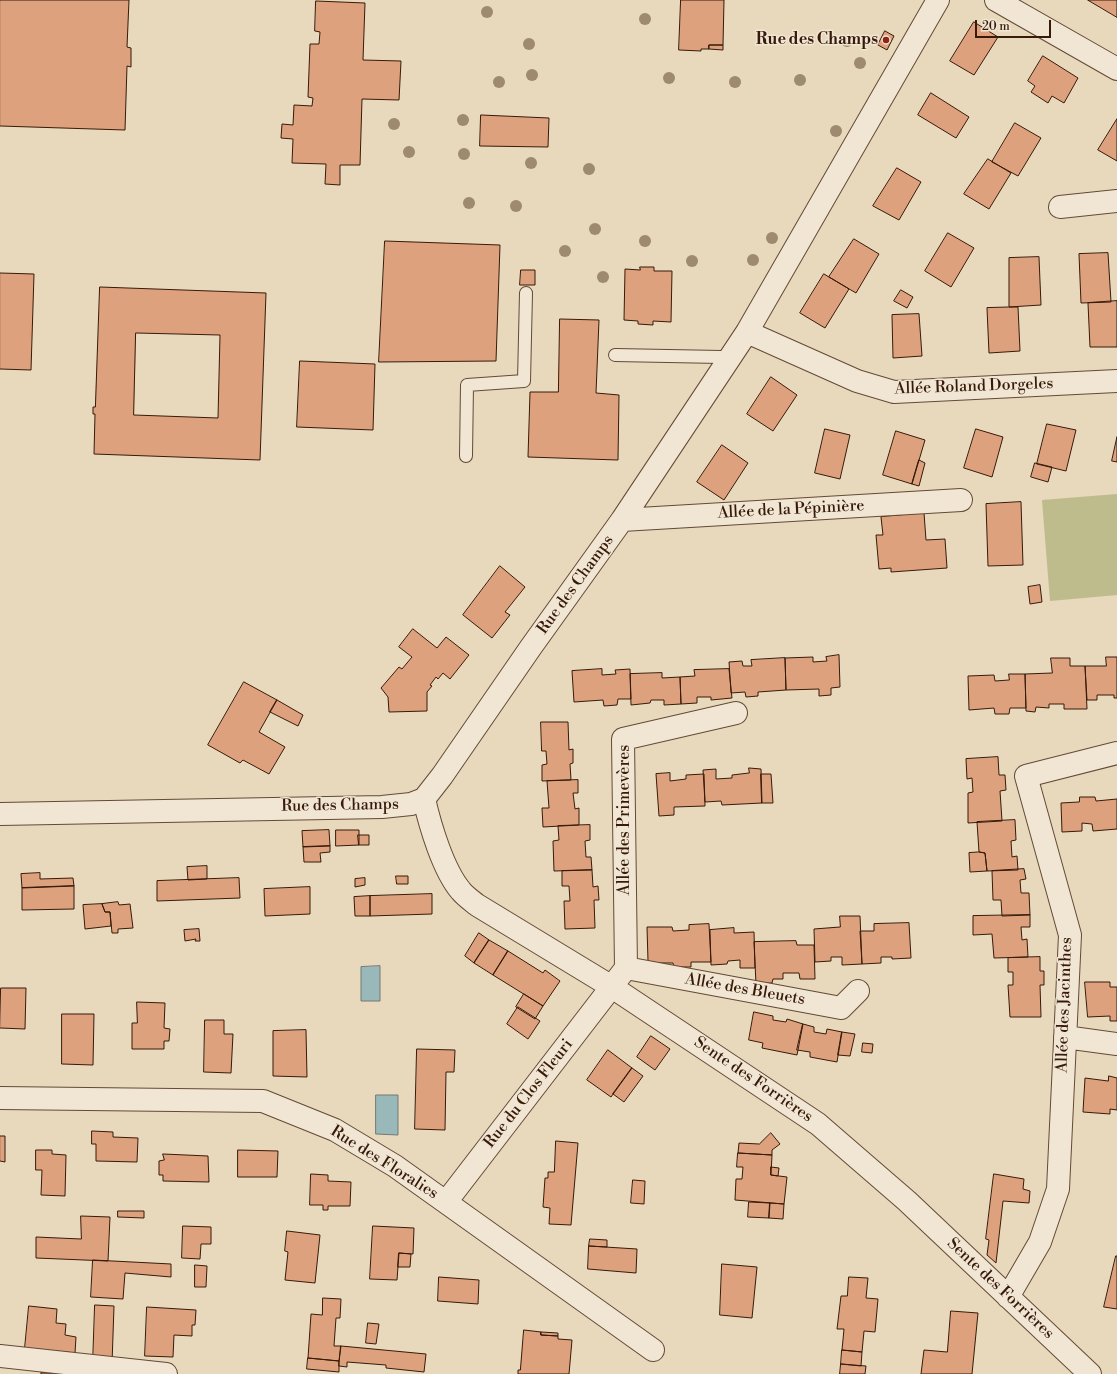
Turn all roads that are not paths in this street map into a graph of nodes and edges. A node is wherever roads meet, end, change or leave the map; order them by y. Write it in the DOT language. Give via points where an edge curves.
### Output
graph roads {
  1 [pos="938,0"];
  2 [pos="996,0"];
  3 [pos="1117,69"];
  4 [pos="1117,201"];
  5 [pos="1060,208"];
  6 [pos="526,293"];
  7 [pos="747,332"];
  8 [pos="615,355"];
  9 [pos="727,362"];
  10 [pos="1117,381"];
  11 [pos="466,456"];
  12 [pos="961,500"];
  13 [pos="622,520"];
  14 [pos="736,713"];
  15 [pos="1117,753"];
  16 [pos="424,799"];
  17 [pos="0,814"];
  18 [pos="626,968"];
  19 [pos="612,987"];
  20 [pos="858,991"];
  21 [pos="1065,1037"];
  22 [pos="1117,1044"];
  23 [pos="0,1098"];
  24 [pos="446,1202"];
  25 [pos="1008,1297"];
  26 [pos="654,1350"];
  27 [pos="0,1356"];
  28 [pos="166,1374"];
  29 [pos="1090,1374"];
  1 -- 7 [label="street, Rue des Champs"];
  2 -- 3 [label="street"];
  4 -- 5 [label="street"];
  6 -- 11 [label="lane" via="524,381 467,384"];
  7 -- 9 [label="street, Rue des Champs"];
  7 -- 10 [label="street, Allée Roland Dorgeles" via="857,381 894,392"];
  8 -- 9 [label="lane" via="721,357"];
  9 -- 13 [label="street, Rue des Champs"];
  12 -- 13 [label="street, Allée de la Pépinière"];
  13 -- 16 [label="street, Rue des Champs"];
  14 -- 18 [label="street, Allée des Primevères" via="623,739"];
  15 -- 21 [label="street, Allée des Jacinthes" via="1026,776 1070,935"];
  16 -- 17 [label="street, Rue des Champs" via="412,804 382,807"];
  16 -- 19 [label="street, Sente des Forrières" via="447,870 461,891 477,905"];
  18 -- 19 [label="street"];
  18 -- 20 [label="street, Allée des Bleuets" via="841,1008"];
  19 -- 24 [label="street, Rue du Clos Fleuri"];
  19 -- 25 [label="street, Sente des Forrières" via="818,1124 907,1201"];
  21 -- 22 [label="street"];
  21 -- 25 [label="street, Allée des Jacinthes" via="1058,1188 1040,1242"];
  23 -- 24 [label="street, Rue des Floralies" via="264,1101 335,1130 395,1166"];
  24 -- 26 [label="street, Rue des Floralies"];
  25 -- 29 [label="street, Sente des Forrières"];
  27 -- 28 [label="street"];
}
